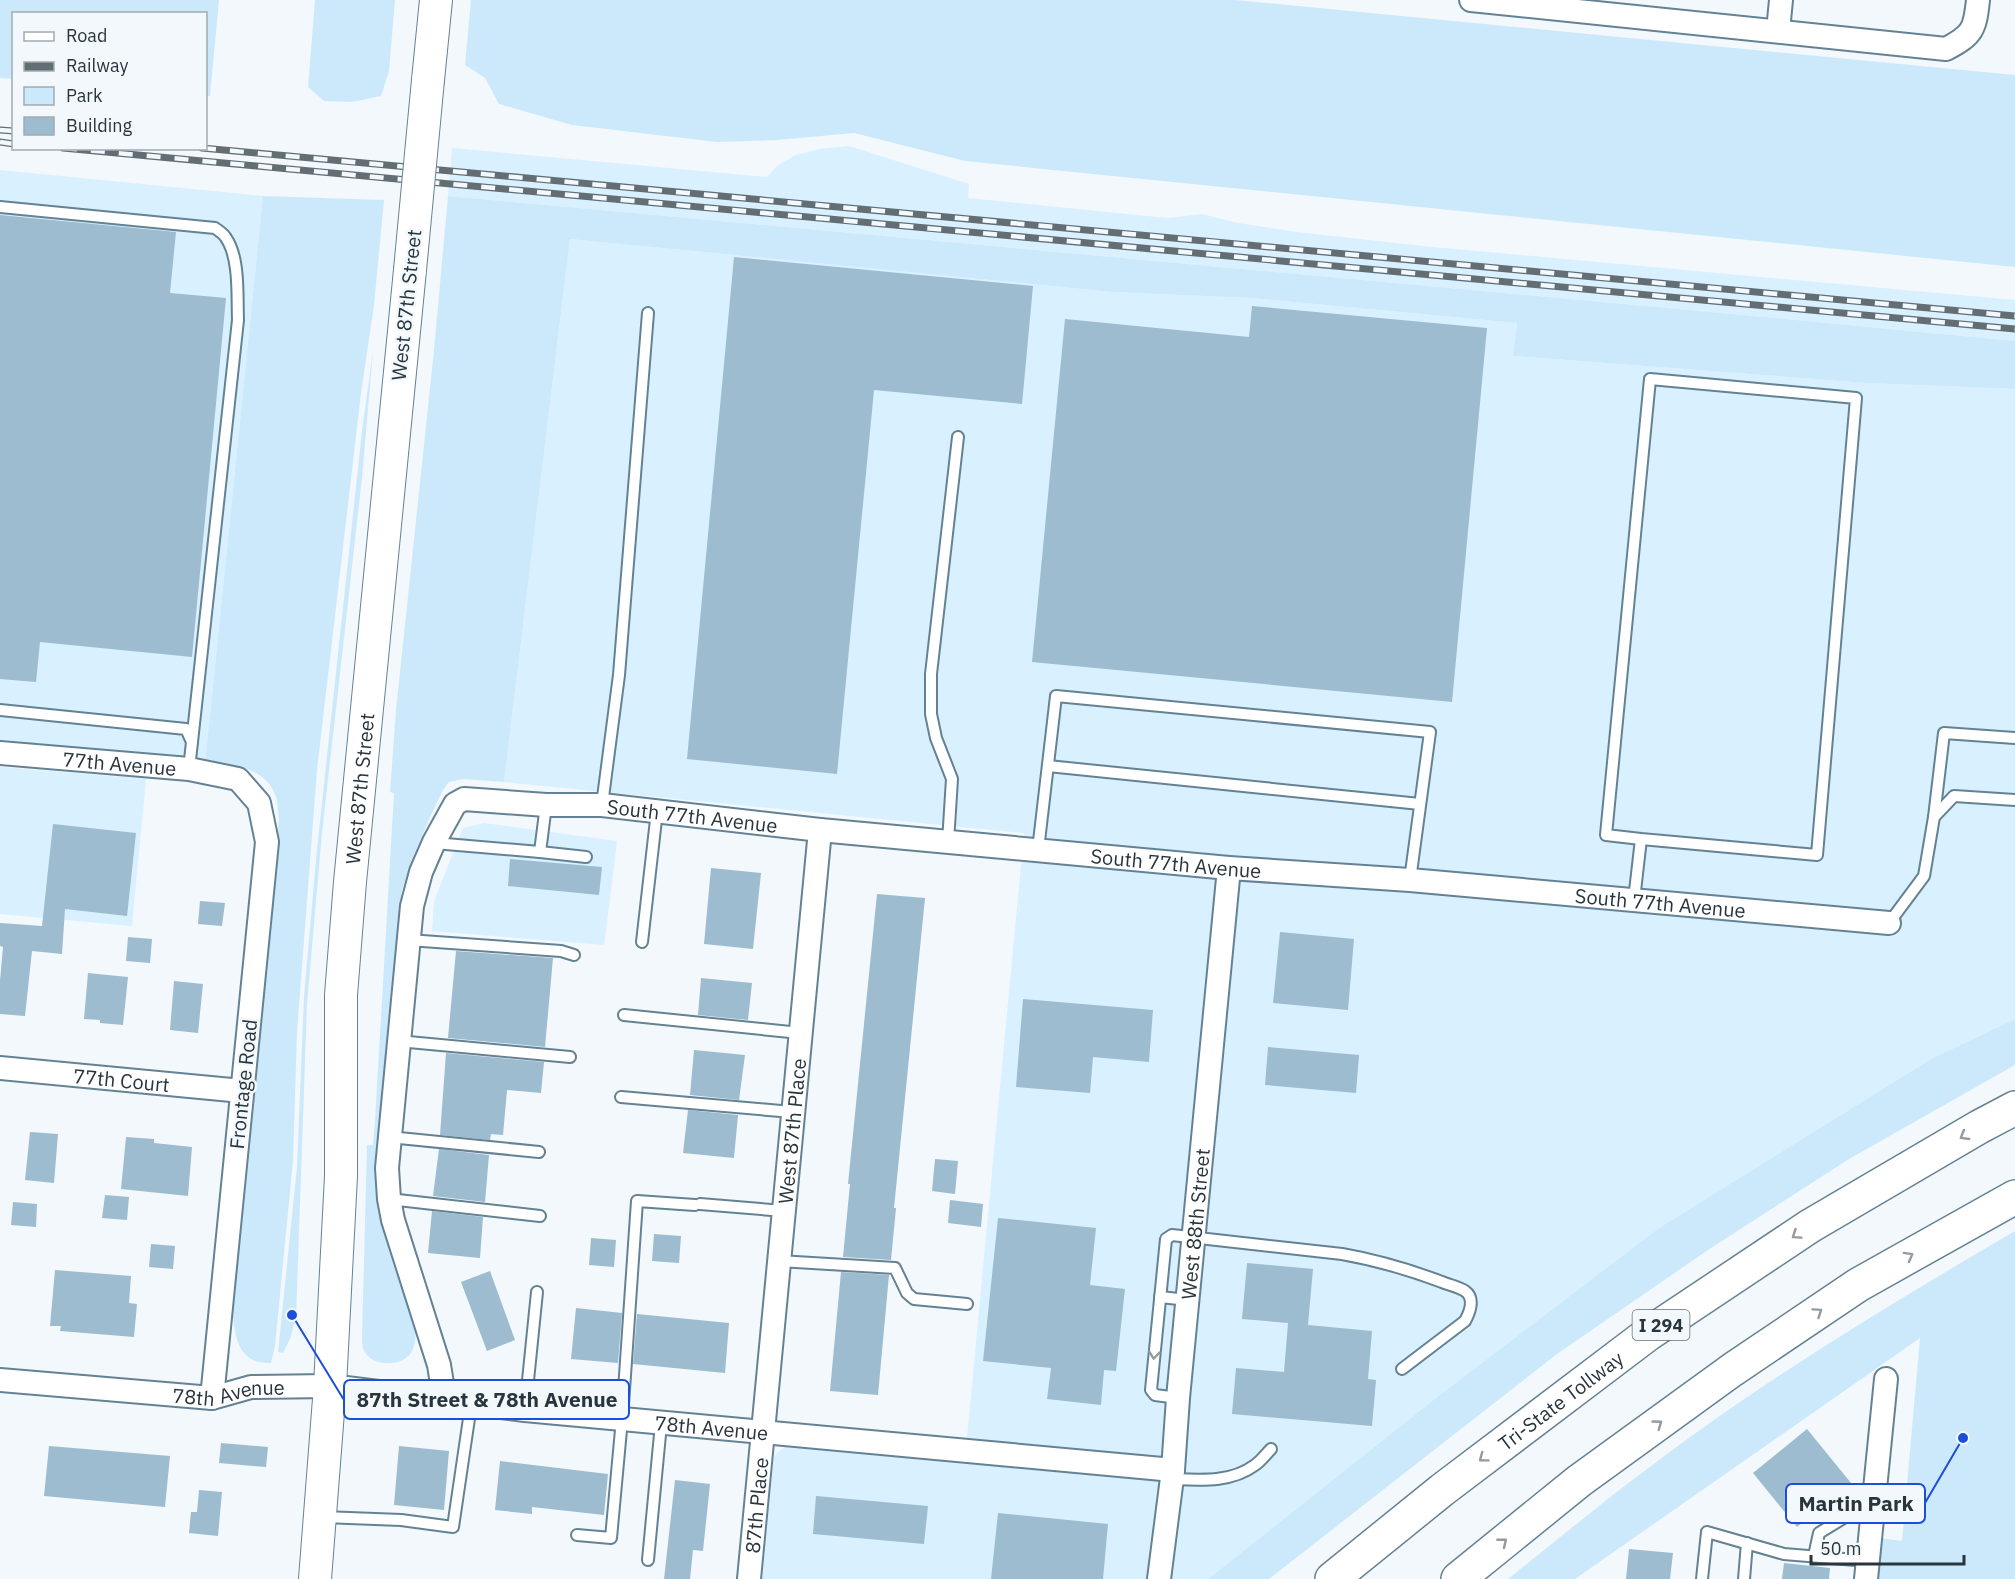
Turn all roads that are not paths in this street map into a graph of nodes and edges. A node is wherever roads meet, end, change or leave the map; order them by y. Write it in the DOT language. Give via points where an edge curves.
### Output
graph roads {
  1 [pos="436,0"];
  2 [pos="1471,0"];
  3 [pos="1781,0"];
  4 [pos="1978,0"];
  5 [pos="1609,7"];
  6 [pos="1778,31"];
  7 [pos="0,207"];
  8 [pos="648,313"];
  9 [pos="958,437"];
  10 [pos="0,710"];
  11 [pos="2015,738"];
  12 [pos="192,742"];
  13 [pos="0,753"];
  14 [pos="1048,766"];
  15 [pos="189,769"];
  16 [pos="238,779"];
  17 [pos="2015,800"];
  18 [pos="1420,804"];
  19 [pos="546,805"];
  20 [pos="602,805"];
  21 [pos="657,811"];
  22 [pos="1934,817"];
  23 [pos="820,830"];
  24 [pos="1641,839"];
  25 [pos="948,842"];
  26 [pos="434,843"];
  27 [pos="1038,850"];
  28 [pos="540,852"];
  29 [pos="586,856"];
  30 [pos="1229,868"];
  31 [pos="1410,880"];
  32 [pos="1634,900"];
  33 [pos="1889,923"];
  34 [pos="408,940"];
  35 [pos="642,942"];
  36 [pos="574,955"];
  37 [pos="624,1015"];
  38 [pos="800,1033"];
  39 [pos="398,1041"];
  40 [pos="570,1057"];
  41 [pos="0,1068"];
  42 [pos="242,1091"];
  43 [pos="621,1097"];
  44 [pos="2015,1108"];
  45 [pos="792,1112"];
  46 [pos="389,1137"];
  47 [pos="538,1152"];
  48 [pos="2015,1197"];
  49 [pos="389,1200"];
  50 [pos="784,1211"];
  51 [pos="540,1216"];
  52 [pos="1194,1237"];
  53 [pos="779,1261"];
  54 [pos="537,1292"];
  55 [pos="1160,1297"];
  56 [pos="1188,1300"];
  57 [pos="967,1304"];
  58 [pos="1402,1369"];
  59 [pos="1886,1379"];
  60 [pos="0,1380"];
  61 [pos="330,1386"];
  62 [pos="212,1398"];
  63 [pos="1178,1398"];
  64 [pos="445,1402"];
  65 [pos="471,1405"];
  66 [pos="525,1410"];
  67 [pos="622,1419"];
  68 [pos="661,1424"];
  69 [pos="763,1433"];
  70 [pos="1271,1449"];
  71 [pos="1173,1474"];
  72 [pos="1874,1499"];
  73 [pos="320,1516"];
  74 [pos="577,1535"];
  75 [pos="1748,1543"];
  76 [pos="1814,1556"];
  77 [pos="648,1560"];
  78 [pos="1867,1570"];
  79 [pos="315,1579"];
  80 [pos="749,1579"];
  81 [pos="1159,1579"];
  82 [pos="1332,1579"];
  83 [pos="1458,1579"];
  84 [pos="1702,1579"];
  85 [pos="1744,1579"];
  1 -- 61 [label="main road, West 87th Street, bridge" via="342,984 340,1176"];
  2 -- 5 [label="street"];
  3 -- 6 [label="street"];
  4 -- 6 [label="street" via="1975,24 1964,40 1946,49"];
  5 -- 6 [label="street"];
  7 -- 12 [label="lane" via="215,228 226,237 231,249 236,265 238,320"];
  8 -- 20 [label="lane" via="619,675"];
  9 -- 25 [label="lane" via="931,674 931,714 952,779"];
  10 -- 12 [label="lane" via="186,729"];
  11 -- 22 [label="lane" via="1944,734"];
  12 -- 15 [label="lane"];
  13 -- 15 [label="street, 77th Avenue"];
  14 -- 18 [label="lane"];
  14 -- 18 [label="lane" via="1056,696 1430,732"];
  14 -- 27 [label="lane"];
  15 -- 16 [label="street, 77th Avenue"];
  16 -- 42 [label="street, Frontage Road" via="259,803 267,842"];
  17 -- 22 [label="lane" via="1954,796"];
  18 -- 31 [label="lane"];
  19 -- 20 [label="street, South 77th Avenue"];
  19 -- 26 [label="street, South 77th Avenue" via="464,799 455,804"];
  19 -- 28 [label="lane"];
  20 -- 21 [label="street, South 77th Avenue"];
  21 -- 23 [label="street, South 77th Avenue"];
  21 -- 35 [label="lane"];
  22 -- 33 [label="lane" via="1924,876"];
  23 -- 25 [label="street, South 77th Avenue"];
  23 -- 38 [label="street, West 87th Place"];
  24 -- 24 [label="lane" via="1606,835 1650,379 1856,398 1816,855"];
  24 -- 32 [label="lane"];
  25 -- 27 [label="street, South 77th Avenue"];
  26 -- 28 [label="lane"];
  26 -- 34 [label="street" via="421,872"];
  27 -- 30 [label="street, South 77th Avenue"];
  28 -- 29 [label="lane"];
  30 -- 31 [label="street, South 77th Avenue"];
  30 -- 52 [label="street, West 88th Street"];
  31 -- 32 [label="street, South 77th Avenue"];
  32 -- 33 [label="street, South 77th Avenue"];
  34 -- 36 [label="lane"];
  34 -- 39 [label="street"];
  37 -- 38 [label="lane"];
  38 -- 45 [label="street, West 87th Place"];
  39 -- 40 [label="lane"];
  39 -- 46 [label="street"];
  41 -- 42 [label="street, 77th Court"];
  42 -- 62 [label="street, Frontage Road"];
  43 -- 45 [label="lane"];
  44 -- 82 [label="highway, Tri-State Tollway / I 294, one-way" via="1810,1226 1648,1334"];
  45 -- 50 [label="street, West 87th Place"];
  46 -- 47 [label="lane"];
  46 -- 49 [label="street"];
  83 -- 48 [label="highway, one-way" via="1579,1481 1742,1364 1858,1285"];
  49 -- 51 [label="lane"];
  49 -- 64 [label="street" via="439,1365"];
  50 -- 53 [label="street, West 87th Place"];
  50 -- 67 [label="lane" via="637,1201"];
  52 -- 55 [label="lane" via="1172,1235 1166,1239"];
  52 -- 56 [label="street, West 88th Street"];
  52 -- 58 [label="lane" via="1366,1258 1466,1291 1471,1306 1465,1321"];
  53 -- 57 [label="lane" via="895,1268 914,1299"];
  53 -- 69 [label="street, West 87th Place"];
  54 -- 66 [label="lane"];
  55 -- 56 [label="lane"];
  55 -- 63 [label="lane, one-way" via="1151,1390 1155,1395"];
  56 -- 63 [label="street, West 88th Street"];
  59 -- 72 [label="street"];
  60 -- 62 [label="street, 78th Avenue"];
  61 -- 62 [label="street, 78th Avenue" via="251,1388"];
  61 -- 64 [label="street, 78th Avenue"];
  61 -- 73 [label="main road, West 87th Street"];
  63 -- 71 [label="street, West 88th Street"];
  64 -- 65 [label="street, 78th Avenue"];
  65 -- 66 [label="street, 78th Avenue"];
  65 -- 73 [label="lane" via="453,1527"];
  66 -- 67 [label="street, 78th Avenue"];
  67 -- 68 [label="street, 78th Avenue"];
  67 -- 74 [label="lane" via="611,1538"];
  68 -- 69 [label="street, 78th Avenue"];
  68 -- 77 [label="lane"];
  69 -- 71 [label="street, 78th Avenue"];
  69 -- 80 [label="street, 87th Place"];
  70 -- 71 [label="lane" via="1254,1466 1219,1480"];
  71 -- 81 [label="street, West 88th Street"];
  72 -- 76 [label="lane" via="1819,1533"];
  72 -- 78 [label="street"];
  73 -- 79 [label="main road, West 87th Street"];
  75 -- 76 [label="lane" via="1784,1554"];
  75 -- 84 [label="lane" via="1707,1532"];
  75 -- 85 [label="lane"];
  76 -- 78 [label="lane"];
}
